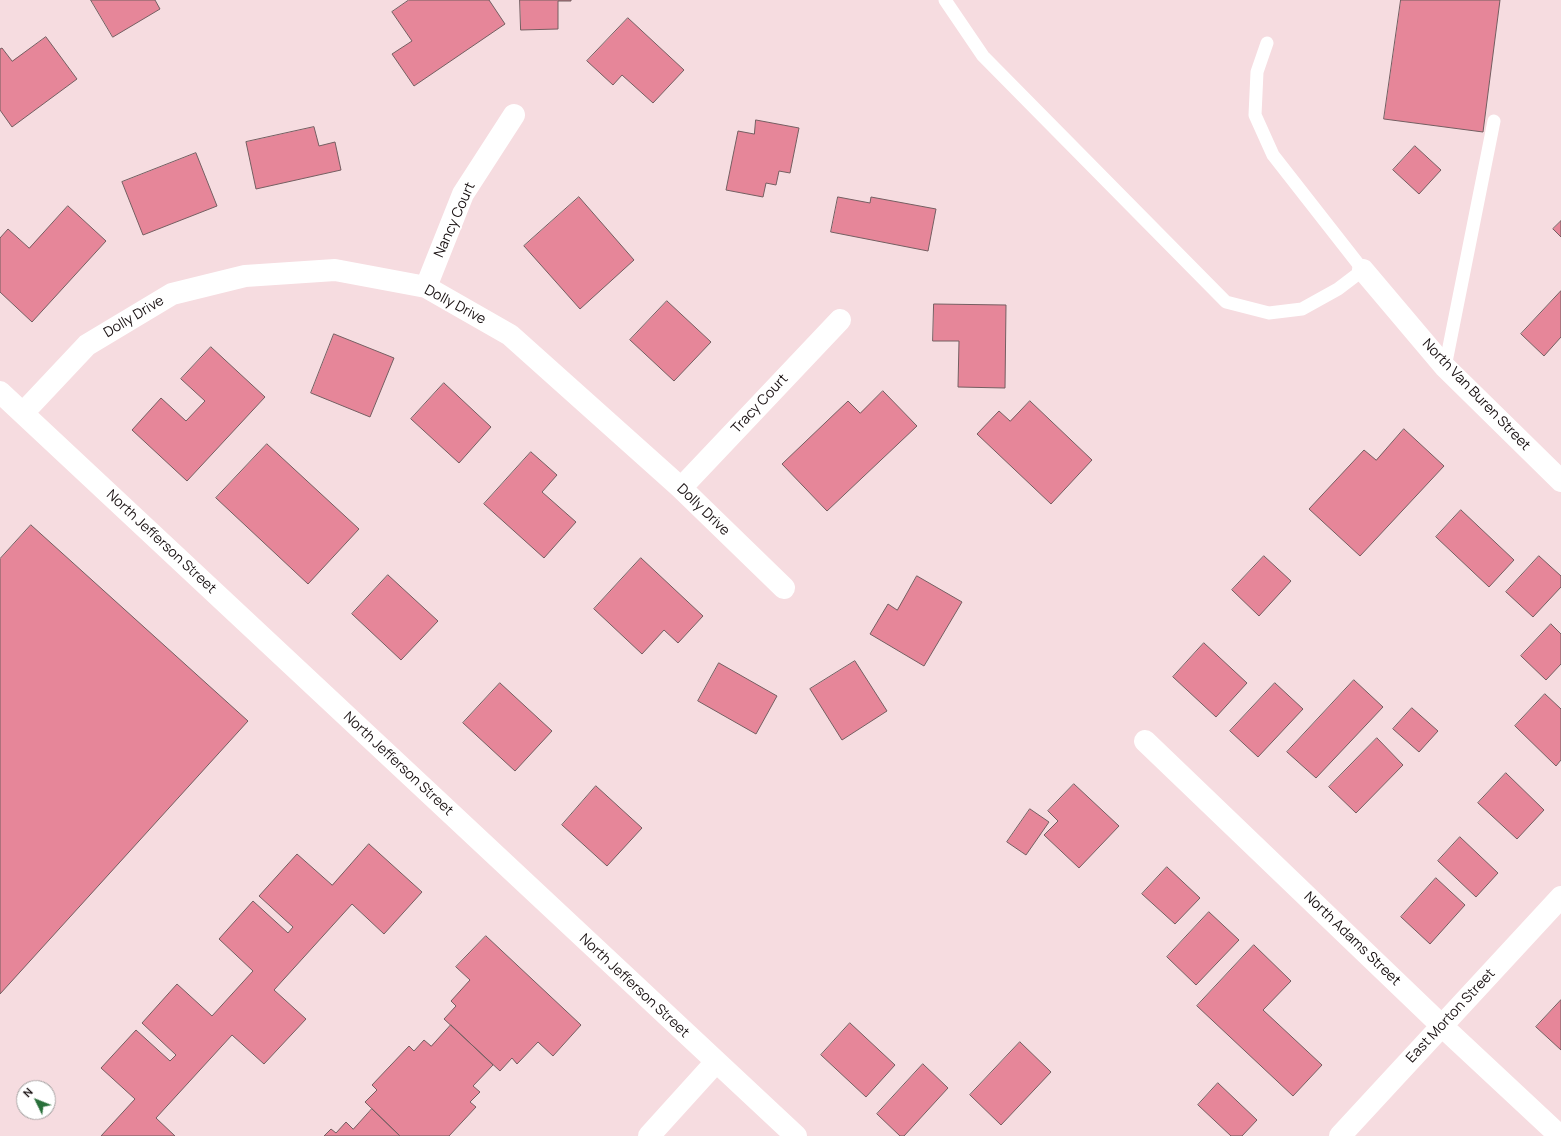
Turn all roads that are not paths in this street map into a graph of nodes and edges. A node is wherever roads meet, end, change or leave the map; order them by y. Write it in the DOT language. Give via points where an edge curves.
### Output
graph roads {
  1 [pos="945,0"];
  2 [pos="1267,43"];
  3 [pos="514,115"];
  4 [pos="1494,121"];
  5 [pos="1363,270"];
  6 [pos="426,287"];
  7 [pos="840,320"];
  8 [pos="1445,367"];
  9 [pos="0,392"];
  10 [pos="23,413"];
  11 [pos="1561,481"];
  12 [pos="681,488"];
  13 [pos="784,588"];
  14 [pos="1145,741"];
  15 [pos="1561,897"];
  16 [pos="1442,1026"];
  17 [pos="716,1062"];
  18 [pos="649,1136"];
  19 [pos="796,1136"];
  20 [pos="1340,1136"];
  21 [pos="1560,1136"];
  1 -- 5 [label="lane" via="983,56 1226,302 1269,314 1302,309 1338,289"];
  2 -- 5 [label="lane" via="1256,72 1255,115 1273,154"];
  3 -- 6 [label="street, Nancy Court" via="463,194"];
  4 -- 8 [label="lane"];
  5 -- 8 [label="street, North Van Buren Street"];
  6 -- 10 [label="street, Dolly Drive" via="335,270 245,276 172,294 87,345"];
  6 -- 12 [label="street, Dolly Drive" via="510,335"];
  7 -- 12 [label="street, Tracy Court"];
  8 -- 11 [label="street, North Van Buren Street"];
  9 -- 10 [label="street, North Jefferson Street"];
  10 -- 17 [label="street, North Jefferson Street"];
  12 -- 13 [label="street, Dolly Drive"];
  14 -- 16 [label="street, North Adams Street"];
  15 -- 16 [label="street, East Morton Street"];
  16 -- 20 [label="street, East Morton Street"];
  16 -- 21 [label="street, North Adams Street"];
  17 -- 18 [label="street"];
  17 -- 19 [label="street, North Jefferson Street"];
}
